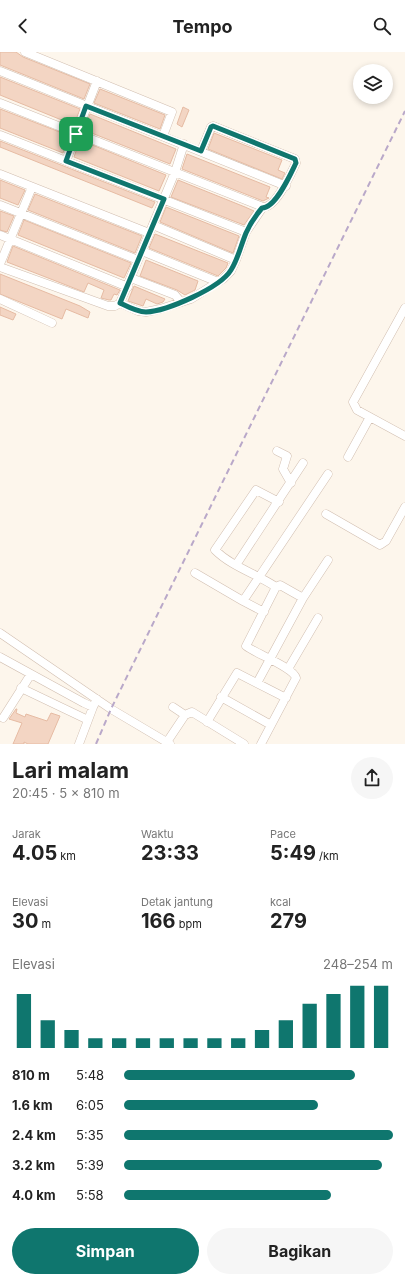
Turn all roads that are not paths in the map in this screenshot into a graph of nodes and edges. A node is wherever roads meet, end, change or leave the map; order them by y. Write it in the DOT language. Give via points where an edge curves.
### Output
graph roads {
  1 [pos="25,52"];
  2 [pos="0,71"];
  3 [pos="97,81"];
  4 [pos="0,103"];
  5 [pos="86,106"];
  6 [pos="76,134"];
  7 [pos="0,135"];
  8 [pos="163,136"];
  9 [pos="184,144"];
  10 [pos="201,151"];
  11 [pos="66,161"];
  12 [pos="175,172"];
  13 [pos="0,174"];
  14 [pos="286,186"];
  15 [pos="32,187"];
  16 [pos="164,199"];
  17 [pos="0,205"];
  18 [pos="262,208"];
  19 [pos="22,213"];
  20 [pos="151,229"];
  21 [pos="246,232"];
  22 [pos="0,235"];
  23 [pos="10,239"];
  24 [pos="142,251"];
  25 [pos="138,260"];
  26 [pos="236,260"];
  27 [pos="0,264"];
  28 [pos="0,267"];
  29 [pos="131,278"];
  30 [pos="218,282"];
  31 [pos="128,287"];
  32 [pos="0,299"];
  33 [pos="181,302"];
  34 [pos="120,303"];
  35 [pos="405,308"];
  36 [pos="52,323"];
  37 [pos="370,417"];
  38 [pos="405,436"];
  39 [pos="277,451"];
  40 [pos="348,457"];
  41 [pos="302,463"];
  42 [pos="328,474"];
  43 [pos="291,483"];
  44 [pos="279,502"];
  45 [pos="405,507"];
  46 [pos="326,514"];
  47 [pos="328,560"];
  48 [pos="236,565"];
  49 [pos="195,573"];
  50 [pos="260,576"];
  51 [pos="276,587"];
  52 [pos="304,598"];
  53 [pos="243,601"];
  54 [pos="264,612"];
  55 [pos="318,618"];
  56 [pos="0,633"];
  57 [pos="0,657"];
  58 [pos="270,659"];
  59 [pos="288,669"];
  60 [pos="31,674"];
  61 [pos="257,683"];
  62 [pos="21,688"];
  63 [pos="221,698"];
  64 [pos="286,698"];
  65 [pos="95,703"];
  66 [pos="173,707"];
  67 [pos="185,715"];
  68 [pos="3,718"];
  69 [pos="88,720"];
  70 [pos="207,722"];
  71 [pos="271,725"];
  72 [pos="169,743"];
  73 [pos="79,744"];
  74 [pos="244,744"];
  75 [pos="261,744"];
  1 -- 3 [label="street"];
  2 -- 5 [label="street"];
  3 -- 5 [label="street"];
  3 -- 8 [label="street" via="172,112"];
  4 -- 6 [label="street"];
  5 -- 6 [label="street"];
  5 -- 8 [label="street"];
  6 -- 11 [label="street"];
  6 -- 12 [label="street"];
  7 -- 11 [label="street"];
  8 -- 9 [label="street"];
  9 -- 10 [label="street"];
  9 -- 12 [label="street"];
  10 -- 14 [label="street"];
  10 -- 14 [label="street" via="213,126 295,159 296,163"];
  11 -- 16 [label="street"];
  12 -- 16 [label="street"];
  12 -- 18 [label="street"];
  13 -- 15 [label="street"];
  14 -- 18 [label="street" via="268,207"];
  15 -- 19 [label="street"];
  15 -- 20 [label="street"];
  16 -- 20 [label="street"];
  16 -- 21 [label="street"];
  17 -- 19 [label="street"];
  18 -- 21 [label="street"];
  19 -- 23 [label="street"];
  19 -- 25 [label="street"];
  20 -- 24 [label="street"];
  20 -- 26 [label="street"];
  21 -- 26 [label="street"];
  22 -- 23 [label="street"];
  23 -- 27 [label="street"];
  23 -- 31 [label="street"];
  24 -- 25 [label="street"];
  24 -- 30 [label="street"];
  25 -- 29 [label="street"];
  26 -- 30 [label="street" via="231,271"];
  28 -- 34 [label="street" via="108,306"];
  29 -- 31 [label="street"];
  29 -- 33 [label="street" via="174,295"];
  30 -- 33 [label="street" via="191,299"];
  31 -- 34 [label="street"];
  32 -- 36 [label="street"];
  33 -- 34 [label="street" via="146,312"];
  35 -- 37 [label="street" via="353,402 357,410"];
  37 -- 38 [label="street"];
  37 -- 40 [label="street"];
  39 -- 43 [label="street" via="287,456 283,469"];
  41 -- 43 [label="street"];
  42 -- 50 [label="street"];
  43 -- 44 [label="street"];
  44 -- 48 [label="street"];
  44 -- 48 [label="street" via="256,490 215,549"];
  45 -- 46 [label="street" via="386,541 380,545"];
  47 -- 52 [label="street"];
  48 -- 50 [label="street"];
  49 -- 53 [label="street"];
  50 -- 51 [label="street"];
  50 -- 53 [label="street"];
  51 -- 52 [label="street" via="280,585"];
  51 -- 54 [label="street"];
  52 -- 58 [label="street"];
  53 -- 54 [label="street"];
  54 -- 58 [label="street" via="246,646"];
  55 -- 59 [label="street"];
  56 -- 65 [label="street"];
  57 -- 60 [label="street"];
  58 -- 59 [label="street"];
  58 -- 61 [label="street"];
  59 -- 64 [label="street" via="296,678"];
  60 -- 62 [label="street"];
  60 -- 65 [label="street"];
  61 -- 63 [label="street" via="237,673"];
  61 -- 64 [label="street"];
  62 -- 68 [label="street"];
  62 -- 69 [label="street"];
  63 -- 70 [label="street"];
  63 -- 71 [label="street"];
  64 -- 71 [label="street"];
  65 -- 69 [label="street"];
  65 -- 72 [label="street"];
  66 -- 67 [label="street"];
  67 -- 70 [label="street" via="192,712"];
  67 -- 72 [label="street"];
  69 -- 73 [label="street"];
  70 -- 74 [label="street"];
  71 -- 75 [label="street"];
}
